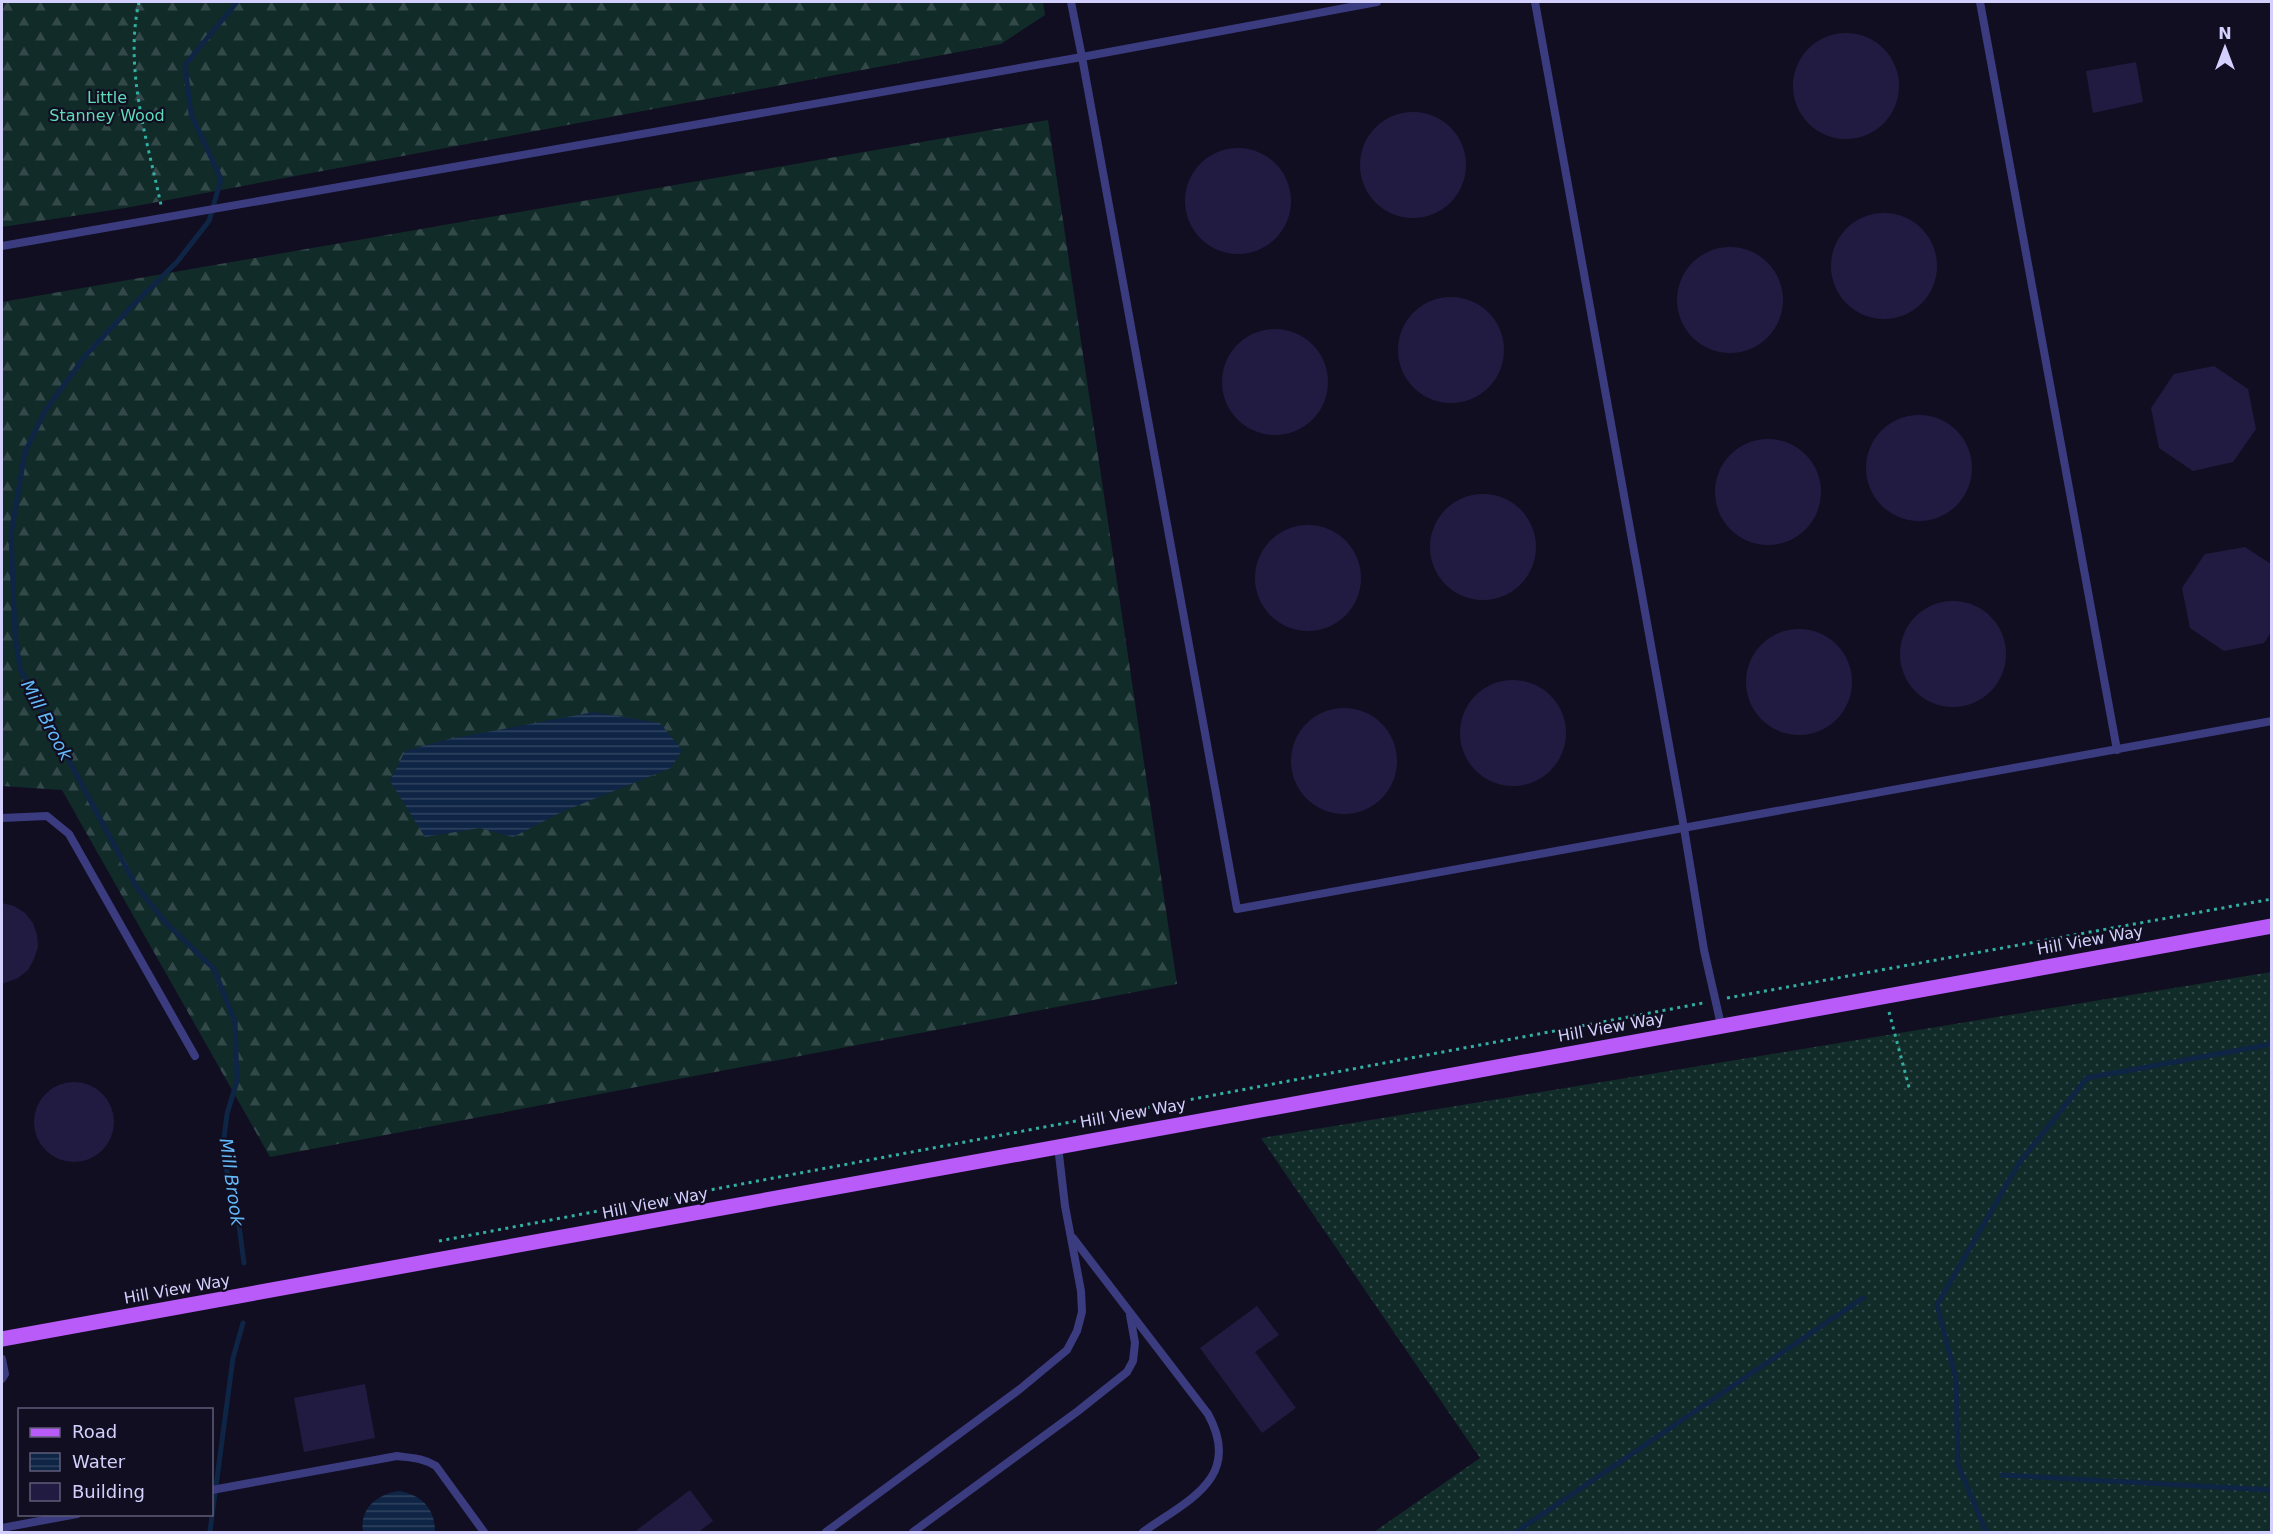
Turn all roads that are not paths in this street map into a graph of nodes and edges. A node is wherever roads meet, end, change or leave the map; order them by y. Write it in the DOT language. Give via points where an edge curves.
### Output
graph roads {
  1 [pos="1071,2"];
  2 [pos="1377,2"];
  3 [pos="1535,2"];
  4 [pos="1980,2"];
  5 [pos="1082,57"];
  6 [pos="2,246"];
  7 [pos="2271,722"];
  8 [pos="2117,750"];
  9 [pos="2,818"];
  10 [pos="1684,828"];
  11 [pos="2271,926"];
  12 [pos="1721,1025"];
  13 [pos="195,1056"];
  14 [pos="1058,1145"];
  15 [pos="1071,1235"];
  16 [pos="1128,1310"];
  17 [pos="2,1339"];
  18 [pos="2,1359"];
  19 [pos="2,1379"];
  20 [pos="213,1490"];
  21 [pos="71,1516"];
  22 [pos="2,1528"];
  23 [pos="484,1533"];
  24 [pos="826,1533"];
  25 [pos="913,1533"];
  26 [pos="1143,1533"];
  1 -- 5 [label="lane"];
  2 -- 5 [label="lane"];
  3 -- 10 [label="lane"];
  4 -- 8 [label="lane"];
  5 -- 6 [label="lane"];
  5 -- 10 [label="lane" via="1237,909"];
  7 -- 8 [label="lane"];
  8 -- 10 [label="lane"];
  9 -- 13 [label="lane" via="47,816 69,834"];
  10 -- 12 [label="lane"];
  11 -- 12 [label="main road, Hill View Way"];
  12 -- 14 [label="main road, Hill View Way"];
  14 -- 15 [label="lane"];
  14 -- 17 [label="main road, Hill View Way"];
  15 -- 16 [label="lane"];
  15 -- 24 [label="lane" via="1082,1312 1067,1350"];
  16 -- 25 [label="lane" via="1135,1343 1127,1372"];
  16 -- 26 [label="lane" via="1208,1414 1219,1444 1219,1463 1203,1489"];
  18 -- 19 [label="lane"];
  20 -- 23 [label="lane" via="397,1456 414,1458 436,1466"];
  21 -- 22 [label="lane"];
}
